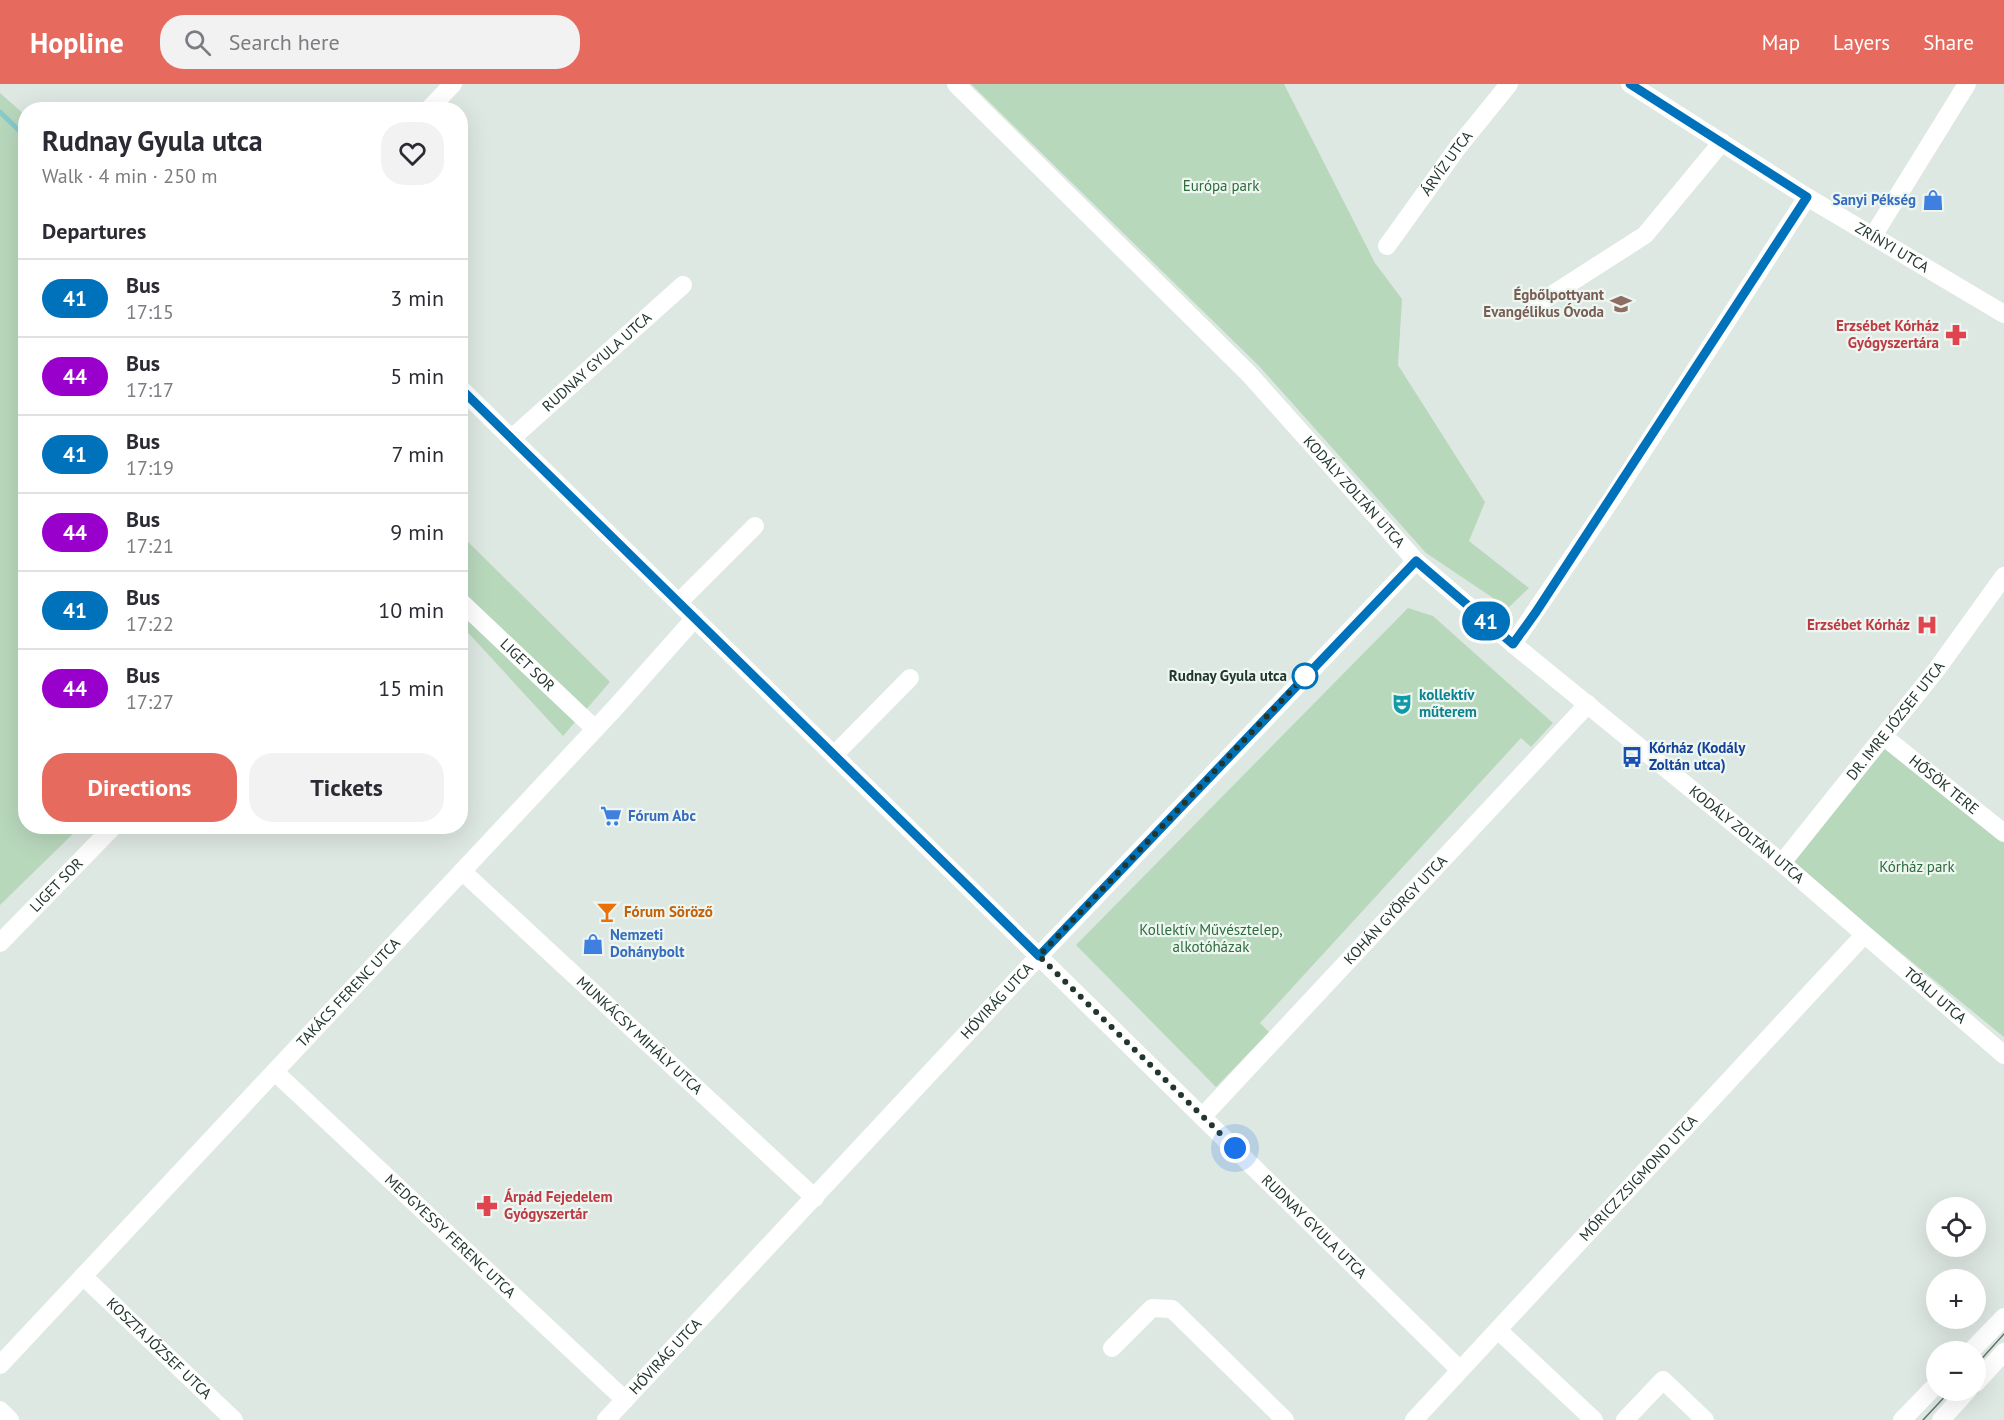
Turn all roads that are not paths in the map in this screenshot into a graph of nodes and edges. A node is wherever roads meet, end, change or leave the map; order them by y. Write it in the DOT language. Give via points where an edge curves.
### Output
graph roads {
  1 [pos="453,84"];
  2 [pos="956,84"];
  3 [pos="1509,84"];
  4 [pos="1630,84"];
  5 [pos="1966,84"];
  6 [pos="436,102"];
  7 [pos="1722,142"];
  8 [pos="1807,197"];
  9 [pos="1873,236"];
  10 [pos="1388,246"];
  11 [pos="684,285"];
  12 [pos="1539,303"];
  13 [pos="2004,314"];
  14 [pos="468,396"];
  15 [pos="512,438"];
  16 [pos="755,526"];
  17 [pos="1416,561"];
  18 [pos="2004,576"];
  19 [pos="679,603"];
  20 [pos="468,609"];
  21 [pos="695,618"];
  22 [pos="1513,644"];
  23 [pos="910,678"];
  24 [pos="1588,704"];
  25 [pos="595,729"];
  26 [pos="1883,736"];
  27 [pos="834,755"];
  28 [pos="2004,833"];
  29 [pos="106,834"];
  30 [pos="1782,863"];
  31 [pos="462,871"];
  32 [pos="1864,935"];
  33 [pos="0,943"];
  34 [pos="1039,956"];
  35 [pos="2004,1055"];
  36 [pos="275,1072"];
  37 [pos="1203,1116"];
  38 [pos="815,1198"];
  39 [pos="83,1276"];
  40 [pos="2004,1317"];
  41 [pos="1498,1330"];
  42 [pos="1981,1341"];
  43 [pos="1112,1348"];
  44 [pos="2004,1352"];
  45 [pos="0,1365"];
  46 [pos="1461,1370"];
  47 [pos="1986,1372"];
  48 [pos="1926,1395"];
  49 [pos="625,1400"];
  50 [pos="1958,1401"];
  51 [pos="0,1410"];
  52 [pos="10,1420"];
  53 [pos="234,1420"];
  54 [pos="606,1420"];
  55 [pos="1285,1420"];
  56 [pos="1414,1420"];
  57 [pos="1594,1420"];
  58 [pos="1625,1420"];
  59 [pos="1706,1420"];
  60 [pos="1902,1420"];
  61 [pos="1941,1420"];
  1 -- 6 [label="street"];
  2 -- 17 [label="street, KODÁLY ZOLTÁN UTCA" via="1249,374"];
  3 -- 10 [label="street, ÁRVÍZ UTCA" via="1458,147"];
  4 -- 7 [label="street, ZRÍNYI UTCA"];
  5 -- 9 [label="street"];
  7 -- 8 [label="street, ZRÍNYI UTCA"];
  7 -- 12 [label="street" via="1645,235"];
  8 -- 9 [label="street, ZRÍNYI UTCA"];
  8 -- 22 [label="street"];
  9 -- 13 [label="street, ZRÍNYI UTCA"];
  11 -- 15 [label="street, RUDNAY GYULA UTCA"];
  14 -- 15 [label="street, RUDNAY GYULA UTCA"];
  15 -- 19 [label="street, RUDNAY GYULA UTCA"];
  16 -- 19 [label="street"];
  17 -- 22 [label="street, KODÁLY ZOLTÁN UTCA"];
  17 -- 34 [label="street, HÓVIRÁG UTCA"];
  18 -- 26 [label="street, DR. IMRE JÓZSEF UTCA"];
  19 -- 21 [label="street, RUDNAY GYULA UTCA"];
  20 -- 25 [label="street, LIGET SOR"];
  21 -- 25 [label="street, TAKÁCS FERENC UTCA"];
  21 -- 27 [label="street, RUDNAY GYULA UTCA"];
  22 -- 24 [label="street, KODÁLY ZOLTÁN UTCA"];
  23 -- 27 [label="street"];
  24 -- 30 [label="street, KODÁLY ZOLTÁN UTCA"];
  24 -- 37 [label="street, KOHÁN GYÖRGY UTCA"];
  25 -- 31 [label="street, TAKÁCS FERENC UTCA"];
  26 -- 28 [label="street, HŐSÖK TERE"];
  26 -- 30 [label="street, DR. IMRE JÓZSEF UTCA"];
  27 -- 34 [label="street, RUDNAY GYULA UTCA"];
  29 -- 33 [label="street, LIGET SOR"];
  30 -- 32 [label="street, KODÁLY ZOLTÁN UTCA"];
  31 -- 36 [label="street, TAKÁCS FERENC UTCA"];
  31 -- 38 [label="street, MUNKÁCSY MIHÁLY UTCA"];
  32 -- 35 [label="street, TÓALJ UTCA"];
  32 -- 41 [label="street, MÓRICZ ZSIGMOND UTCA"];
  34 -- 37 [label="street, RUDNAY GYULA UTCA"];
  34 -- 38 [label="street, HÓVIRÁG UTCA"];
  36 -- 39 [label="street, TAKÁCS FERENC UTCA"];
  36 -- 49 [label="street, MEDGYESSY FERENC UTCA"];
  37 -- 46 [label="street, RUDNAY GYULA UTCA"];
  38 -- 49 [label="street, HÓVIRÁG UTCA"];
  39 -- 45 [label="street, TAKÁCS FERENC UTCA"];
  39 -- 53 [label="street, KOSZTA JÓZSEF UTCA"];
  40 -- 42 [label="street"];
  41 -- 46 [label="street, MÓRICZ ZSIGMOND UTCA"];
  41 -- 57 [label="street"];
  43 -- 55 [label="street" via="1152,1308 1172,1309"];
  44 -- 47 [label="street"];
  46 -- 56 [label="street, MÓRICZ ZSIGMOND UTCA"];
  48 -- 60 [label="street"];
  49 -- 54 [label="street, HÓVIRÁG UTCA"];
  50 -- 61 [label="street"];
  51 -- 52 [label="street"];
  58 -- 59 [label="street" via="1663,1380"];
}
